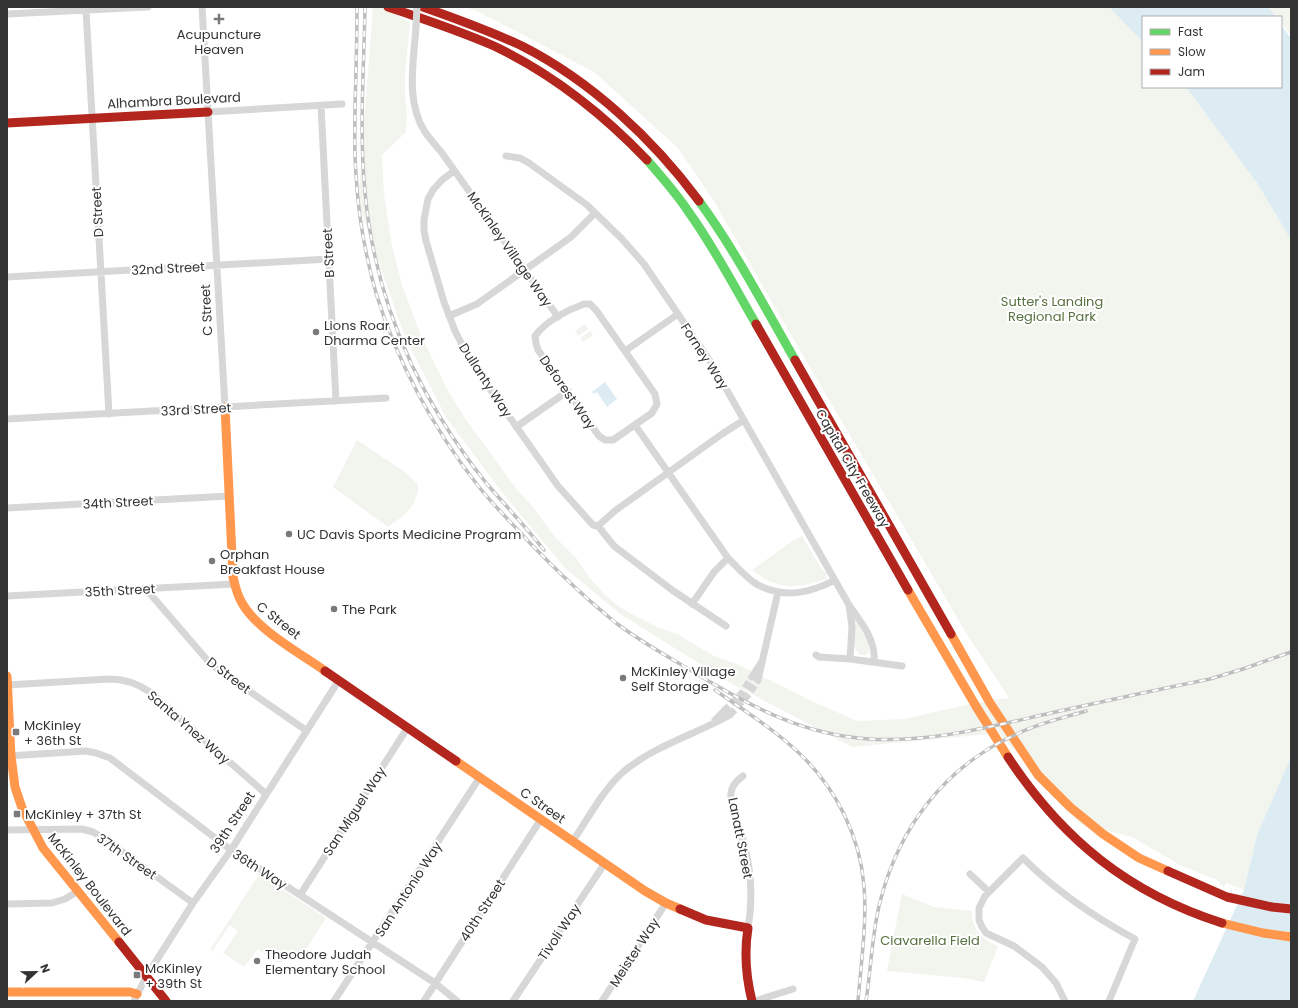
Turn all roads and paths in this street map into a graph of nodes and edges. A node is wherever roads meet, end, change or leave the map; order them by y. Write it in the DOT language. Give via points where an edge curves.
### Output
graph roads {
  1 [pos="148,7"];
  2 [pos="202,7"];
  3 [pos="388,7"];
  4 [pos="417,7"];
  5 [pos="423,7"];
  6 [pos="86,10"];
  7 [pos="7,14"];
  8 [pos="342,104"];
  9 [pos="321,106"];
  10 [pos="208,112"];
  11 [pos="92,118"];
  12 [pos="7,123"];
  13 [pos="506,156"];
  14 [pos="454,171"];
  15 [pos="595,213"];
  16 [pos="329,259"];
  17 [pos="216,265"];
  18 [pos="524,270"];
  19 [pos="101,271"];
  20 [pos="7,277"];
  21 [pos="678,314"];
  22 [pos="449,316"];
  23 [pos="558,317"];
  24 [pos="625,351"];
  25 [pos="568,391"];
  26 [pos="386,398"];
  27 [pos="336,401"];
  28 [pos="224,407"];
  29 [pos="109,414"];
  30 [pos="7,419"];
  31 [pos="744,420"];
  32 [pos="635,425"];
  33 [pos="516,427"];
  34 [pos="667,473"];
  35 [pos="229,496"];
  36 [pos="7,508"];
  37 [pos="598,526"];
  38 [pos="728,558"];
  39 [pos="835,580"];
  40 [pos="234,584"];
  41 [pos="146,589"];
  42 [pos="778,592"];
  43 [pos="7,596"];
  44 [pos="692,604"];
  45 [pos="849,605"];
  46 [pos="726,626"];
  47 [pos="816,655"];
  48 [pos="850,659"];
  49 [pos="874,662"];
  50 [pos="902,666"];
  51 [pos="7,676"];
  52 [pos="755,679"];
  53 [pos="338,680"];
  54 [pos="7,685"];
  55 [pos="727,713"];
  56 [pos="408,728"];
  57 [pos="307,731"];
  58 [pos="9,756"];
  59 [pos="743,776"];
  60 [pos="480,777"];
  61 [pos="266,794"];
  62 [pos="541,820"];
  63 [pos="7,830"];
  64 [pos="33,830"];
  65 [pos="572,841"];
  66 [pos="231,850"];
  67 [pos="605,863"];
  68 [pos="970,874"];
  69 [pos="78,891"];
  70 [pos="989,892"];
  71 [pos="300,895"];
  72 [pos="193,903"];
  73 [pos="666,903"];
  74 [pos="7,904"];
  75 [pos="1291,909"];
  76 [pos="748,928"];
  77 [pos="1291,937"];
  78 [pos="373,942"];
  79 [pos="146,977"];
  80 [pos="435,983"];
  81 [pos="793,989"];
  82 [pos="7,992"];
  83 [pos="136,997"];
  84 [pos="166,1001"];
  85 [pos="334,1001"];
  86 [pos="424,1001"];
  87 [pos="457,1001"];
  88 [pos="513,1001"];
  89 [pos="602,1001"];
  90 [pos="754,1001"];
  91 [pos="1065,1001"];
  92 [pos="1109,1001"];
  1 -- 6 [label="street"];
  2 -- 10 [label="street, C Street"];
  3 -- 77 [label="main road, Capital City Freeway" via="496,47 540,72 582,100 616,128 656,170 688,210 715,252 1007,756 1031,790 1065,829 1100,860 1153,895 1223,923"];
  4 -- 14 [label="street, McKinley Village Way, bridge" via="412,88 415,106 424,131"];
  5 -- 75 [label="main road, Capital City Freeway" via="523,47 567,73 608,103 646,137 680,175 710,216 754,288 990,703 1038,775 1070,807 1103,834 1139,858 1227,897"];
  6 -- 7 [label="street"];
  6 -- 11 [label="street, D Street"];
  8 -- 9 [label="street, Alhambra Boulevard"];
  9 -- 10 [label="street, Alhambra Boulevard"];
  9 -- 16 [label="street, B Street"];
  10 -- 11 [label="main road, Alhambra Boulevard"];
  10 -- 17 [label="street, C Street"];
  11 -- 12 [label="main road, Alhambra Boulevard"];
  11 -- 19 [label="street, D Street"];
  13 -- 15 [label="street, Forney Way" via="520,158 529,163"];
  14 -- 18 [label="street, McKinley Village Way"];
  14 -- 22 [label="street, Dullanty Way" via="433,190 428,199 424,220 426,241"];
  15 -- 18 [label="street" via="571,237"];
  15 -- 21 [label="street, Forney Way" via="644,264"];
  16 -- 17 [label="street, 32nd Street"];
  16 -- 27 [label="street, B Street"];
  17 -- 19 [label="street, 32nd Street"];
  17 -- 28 [label="street, C Street"];
  18 -- 22 [label="street" via="477,304"];
  18 -- 23 [label="street, McKinley Village Way"];
  19 -- 20 [label="street, 32nd Street"];
  19 -- 29 [label="street, D Street"];
  21 -- 24 [label="street"];
  21 -- 31 [label="street, Forney Way" via="712,364"];
  22 -- 33 [label="street, Dullanty Way" via="471,362"];
  23 -- 24 [label="street, McKinley Village Way" via="584,304 590,304"];
  23 -- 25 [label="street, Deforest Way" via="535,336 538,350"];
  24 -- 32 [label="street, McKinley Village Way" via="655,394 657,404 652,413"];
  25 -- 32 [label="street, Deforest Way" via="599,436 605,440 613,440"];
  25 -- 33 [label="street"];
  26 -- 27 [label="street, 33rd Street"];
  27 -- 28 [label="street, 33rd Street"];
  28 -- 29 [label="street, 33rd Street"];
  28 -- 35 [label="main road, C Street"];
  29 -- 30 [label="street, 33rd Street"];
  31 -- 34 [label="street"];
  31 -- 39 [label="street, Forney Way"];
  32 -- 34 [label="street"];
  33 -- 37 [label="street, Dullanty Way" via="558,486 593,524"];
  34 -- 37 [label="street"];
  34 -- 38 [label="street"];
  35 -- 36 [label="street, 34th Street"];
  35 -- 40 [label="main road, C Street"];
  37 -- 44 [label="street, Dullanty Way" via="614,546"];
  38 -- 42 [label="street" via="758,585"];
  38 -- 44 [label="street" via="714,572"];
  39 -- 42 [label="street" via="811,591"];
  39 -- 45 [label="street, Forney Way"];
  40 -- 41 [label="street, 35th Street"];
  40 -- 53 [label="main road, C Street" via="241,604 254,620"];
  41 -- 43 [label="street, 35th Street"];
  41 -- 57 [label="street, D Street" via="217,669"];
  42 -- 52 [label="street" via="764,655"];
  44 -- 46 [label="street, Dullanty Way"];
  45 -- 48 [label="street, Forney Way" via="852,628"];
  45 -- 49 [label="street, Forney Way" via="874,645"];
  47 -- 48 [label="street"];
  48 -- 49 [label="street"];
  49 -- 50 [label="street"];
  51 -- 54 [label="main road, McKinley Boulevard"];
  53 -- 56 [label="main road, C Street"];
  53 -- 57 [label="street, 39th Street"];
  54 -- 58 [label="main road, McKinley Boulevard"];
  54 -- 61 [label="street, Santa Ynez Way" via="109,679 135,683 150,692"];
  55 -- 65 [label="street" via="712,723 661,746 620,775"];
  56 -- 60 [label="main road, C Street"];
  56 -- 71 [label="street, San Miguel Way"];
  57 -- 61 [label="street, 39th Street"];
  58 -- 64 [label="main road, McKinley Boulevard" via="15,787"];
  58 -- 66 [label="street, 36th Way" via="81,751 100,754 114,761"];
  59 -- 76 [label="street, Lanatt Street" via="734,785 731,803 749,869"];
  60 -- 62 [label="main road, C Street"];
  60 -- 78 [label="street, San Antonio Way"];
  61 -- 66 [label="street, 39th Street"];
  62 -- 65 [label="main road, C Street"];
  62 -- 80 [label="street, 40th Street"];
  63 -- 64 [label="street, 37th Street"];
  64 -- 69 [label="main road, McKinley Boulevard" via="43,848"];
  64 -- 72 [label="street, 37th Street" via="69,828 93,832"];
  65 -- 67 [label="main road, C Street"];
  66 -- 71 [label="street, 36th Way"];
  66 -- 72 [label="street, 39th Street"];
  67 -- 73 [label="main road, C Street"];
  67 -- 88 [label="street, Tivoli Way"];
  68 -- 70 [label="street"];
  69 -- 74 [label="street" via="65,900 52,903"];
  69 -- 79 [label="main road, McKinley Boulevard"];
  70 -- 91 [label="street" via="979,912 986,933 1014,946 1034,960 1056,983"];
  70 -- 92 [label="street" via="1023,858 1068,898 1135,940"];
  71 -- 78 [label="street, 36th Way"];
  72 -- 79 [label="street, 39th Street"];
  73 -- 76 [label="main road, C Street" via="706,920"];
  73 -- 89 [label="street, Meister Way"];
  76 -- 90 [label="main road" via="745,966"];
  78 -- 80 [label="street, 36th Way"];
  78 -- 85 [label="street, San Antonio Way"];
  79 -- 83 [label="street"];
  79 -- 84 [label="main road, McKinley Boulevard"];
  80 -- 86 [label="street, 40th Street"];
  80 -- 87 [label="street, 36th Way"];
  81 -- 90 [label="street"];
  82 -- 83 [label="main road" via="130,992"];
}
